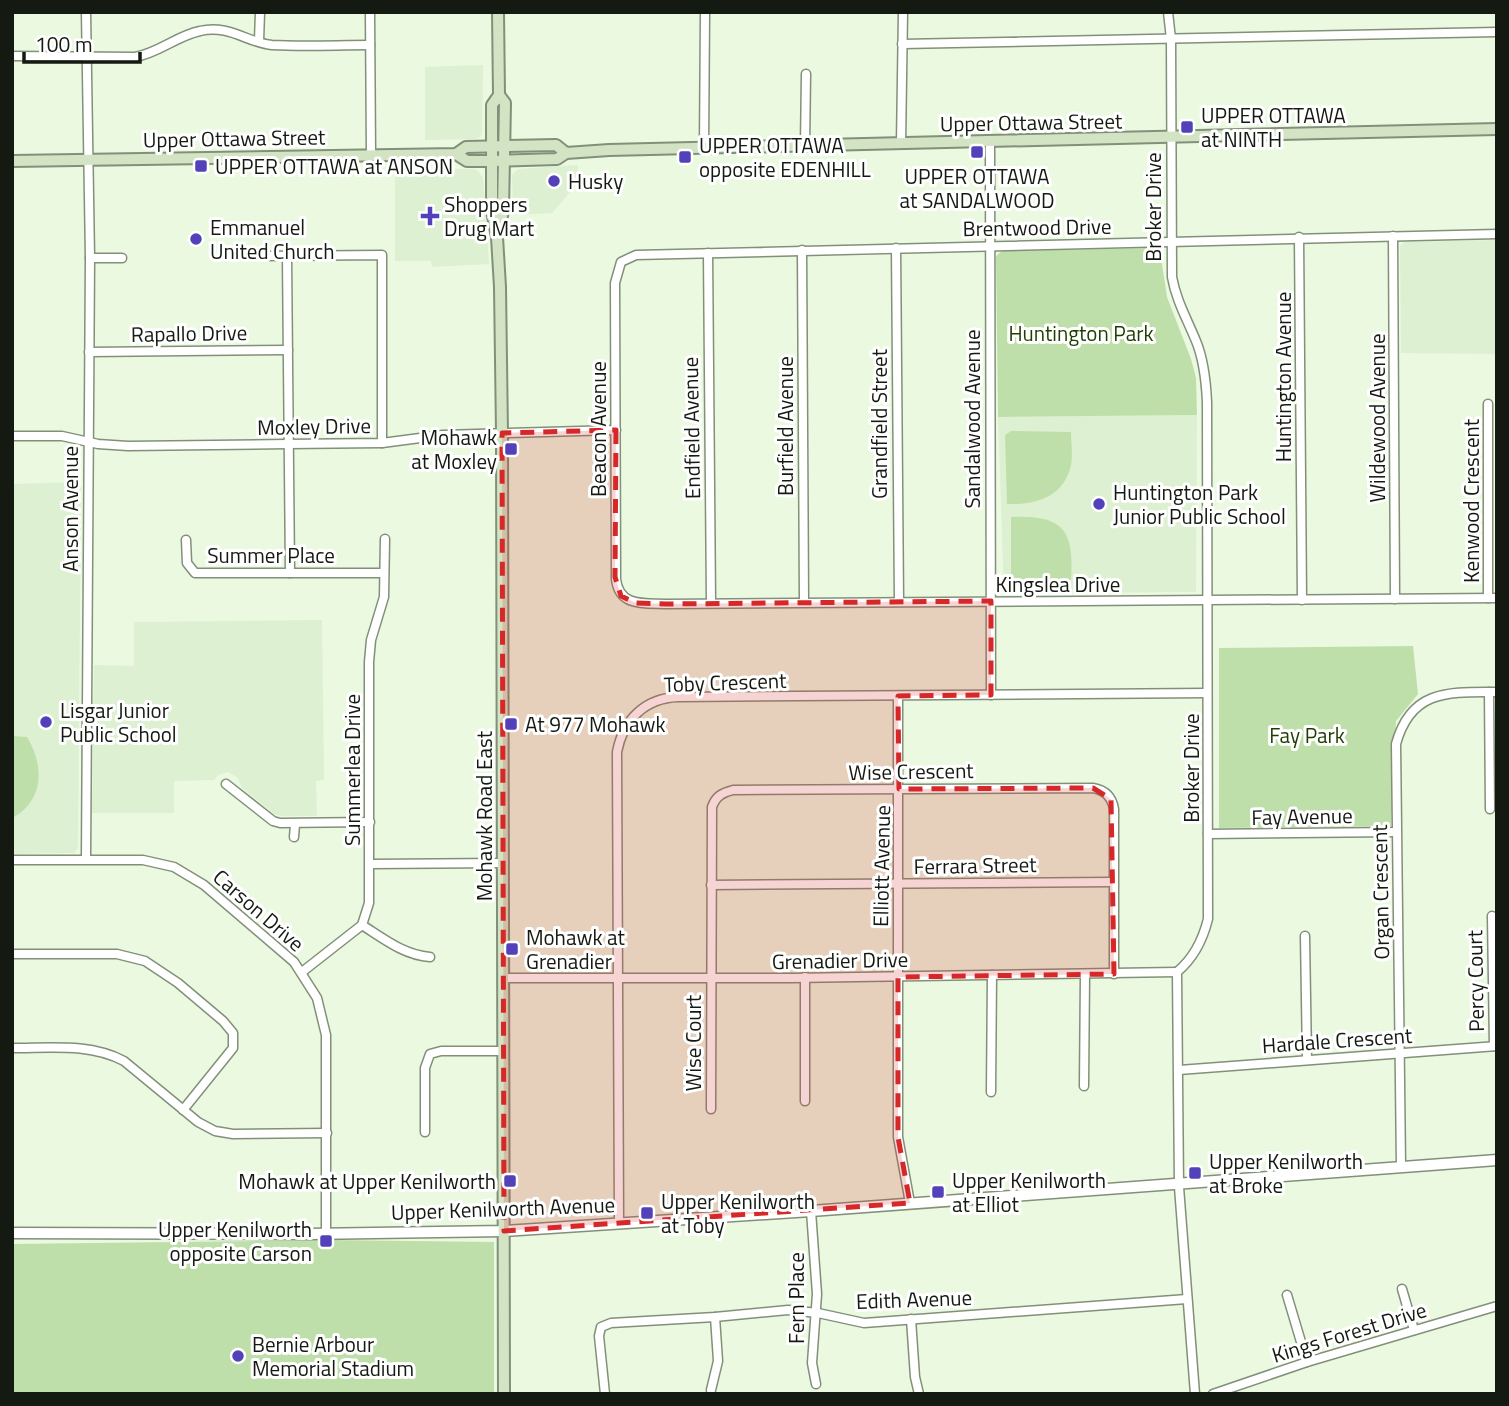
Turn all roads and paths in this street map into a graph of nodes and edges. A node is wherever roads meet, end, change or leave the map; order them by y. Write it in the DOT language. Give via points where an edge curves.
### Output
graph roads {
  1 [pos="86,12"];
  2 [pos="260,12"];
  3 [pos="370,12"];
  4 [pos="498,12"];
  5 [pos="705,12"];
  6 [pos="903,12"];
  7 [pos="1168,12"];
  8 [pos="1497,32"];
  9 [pos="1171,39"];
  10 [pos="259,41"];
  11 [pos="902,44"];
  12 [pos="370,45"];
  13 [pos="12,56"];
  14 [pos="86,58"];
  15 [pos="806,74"];
  16 [pos="1497,129"];
  17 [pos="1171,137"];
  18 [pos="990,142"];
  19 [pos="901,144"];
  20 [pos="805,146"];
  21 [pos="498,147"];
  22 [pos="704,148"];
  23 [pos="566,153"];
  24 [pos="456,154"];
  25 [pos="371,156"];
  26 [pos="89,160"];
  27 [pos="12,161"];
  28 [pos="498,161"];
  29 [pos="1497,234"];
  30 [pos="1393,236"];
  31 [pos="1300,237"];
  32 [pos="1171,241"];
  33 [pos="989,245"];
  34 [pos="896,248"];
  35 [pos="802,250"];
  36 [pos="708,253"];
  37 [pos="263,256"];
  38 [pos="287,257"];
  39 [pos="90,258"];
  40 [pos="122,258"];
  41 [pos="621,261"];
  42 [pos="288,350"];
  43 [pos="89,352"];
  44 [pos="1488,404"];
  45 [pos="616,430"];
  46 [pos="502,433"];
  47 [pos="12,436"];
  48 [pos="89,442"];
  49 [pos="383,443"];
  50 [pos="288,444"];
  51 [pos="385,539"];
  52 [pos="187,540"];
  53 [pos="290,573"];
  54 [pos="384,573"];
  55 [pos="622,596"];
  56 [pos="1493,598"];
  57 [pos="1395,599"];
  58 [pos="1208,600"];
  59 [pos="1302,600"];
  60 [pos="899,601"];
  61 [pos="990,601"];
  62 [pos="804,602"];
  63 [pos="711,603"];
  64 [pos="1493,692"];
  65 [pos="1208,694"];
  66 [pos="991,695"];
  67 [pos="898,696"];
  68 [pos="226,784"];
  69 [pos="899,789"];
  70 [pos="1490,809"];
  71 [pos="370,822"];
  72 [pos="295,824"];
  73 [pos="1396,832"];
  74 [pos="1208,834"];
  75 [pos="294,837"];
  76 [pos="86,859"];
  77 [pos="12,860"];
  78 [pos="504,863"];
  79 [pos="370,864"];
  80 [pos="1112,882"];
  81 [pos="898,883"];
  82 [pos="711,885"];
  83 [pos="1492,916"];
  84 [pos="362,925"];
  85 [pos="1305,936"];
  86 [pos="12,954"];
  87 [pos="430,957"];
  88 [pos="302,972"];
  89 [pos="1177,972"];
  90 [pos="1085,974"];
  91 [pos="1114,974"];
  92 [pos="992,975"];
  93 [pos="898,976"];
  94 [pos="618,977"];
  95 [pos="503,978"];
  96 [pos="711,978"];
  97 [pos="805,978"];
  98 [pos="1495,1046"];
  99 [pos="12,1048"];
  100 [pos="503,1051"];
  101 [pos="1400,1053"];
  102 [pos="1307,1060"];
  103 [pos="1179,1070"];
  104 [pos="1084,1086"];
  105 [pos="991,1092"];
  106 [pos="805,1101"];
  107 [pos="711,1109"];
  108 [pos="183,1110"];
  109 [pos="425,1132"];
  110 [pos="327,1133"];
  111 [pos="1497,1160"];
  112 [pos="1401,1167"];
  113 [pos="1179,1184"];
  114 [pos="910,1203"];
  115 [pos="811,1211"];
  116 [pos="619,1223"];
  117 [pos="504,1231"];
  118 [pos="12,1233"];
  119 [pos="326,1233"];
  120 [pos="1402,1289"];
  121 [pos="1287,1296"];
  122 [pos="1187,1299"];
  123 [pos="1497,1306"];
  124 [pos="817,1313"];
  125 [pos="715,1317"];
  126 [pos="911,1319"];
  127 [pos="1414,1330"];
  128 [pos="1307,1362"];
  129 [pos="816,1384"];
  130 [pos="710,1390"];
  131 [pos="503,1394"];
  132 [pos="605,1394"];
  133 [pos="919,1394"];
  134 [pos="1195,1394"];
  135 [pos="1213,1394"];
  1 -- 14 [label="street, Anson Avenue"];
  2 -- 10 [label="street"];
  3 -- 12 [label="street"];
  4 -- 21 [label="main road, Mohawk Road East" via="499,95 505,103"];
  5 -- 22 [label="street"];
  6 -- 11 [label="street"];
  7 -- 9 [label="street, Broker Drive"];
  8 -- 9 [label="street"];
  9 -- 11 [label="street"];
  9 -- 17 [label="street, Broker Drive"];
  10 -- 12 [label="street" via="269,45"];
  10 -- 14 [label="street" via="220,30 201,30 149,55"];
  11 -- 19 [label="street"];
  12 -- 25 [label="street"];
  13 -- 14 [label="street"];
  14 -- 26 [label="street, Anson Avenue"];
  15 -- 20 [label="street"];
  16 -- 17 [label="main road, Upper Ottawa Street"];
  17 -- 18 [label="main road, Upper Ottawa Street"];
  17 -- 32 [label="street, Broker Drive"];
  18 -- 19 [label="main road, Upper Ottawa Street"];
  18 -- 33 [label="street, Sandalwood Avenue"];
  19 -- 20 [label="main road, Upper Ottawa Street"];
  20 -- 22 [label="main road, Upper Ottawa Street"];
  21 -- 23 [label="main road, Upper Ottawa Street" via="556,145"];
  21 -- 24 [label="main road, Upper Ottawa Street" via="466,147"];
  21 -- 28 [label="main road, Mohawk Road East"];
  22 -- 23 [label="main road, Upper Ottawa Street"];
  23 -- 28 [label="main road, Upper Ottawa Street" via="557,159"];
  24 -- 25 [label="main road, Upper Ottawa Street"];
  24 -- 28 [label="main road, Upper Ottawa Street" via="467,161"];
  25 -- 26 [label="main road, Upper Ottawa Street"];
  26 -- 27 [label="main road, Upper Ottawa Street"];
  26 -- 39 [label="street, Anson Avenue"];
  28 -- 46 [label="main road, Mohawk Road East" via="492,211 497,237"];
  29 -- 30 [label="street, Brentwood Drive"];
  30 -- 31 [label="street, Brentwood Drive"];
  30 -- 57 [label="street, Wildewood Avenue"];
  31 -- 32 [label="street, Brentwood Drive"];
  31 -- 59 [label="street, Huntington Avenue"];
  32 -- 33 [label="street, Brentwood Drive"];
  32 -- 58 [label="street, Broker Drive" via="1174,288 1206,376"];
  33 -- 34 [label="street, Brentwood Drive"];
  33 -- 61 [label="street, Sandalwood Avenue"];
  34 -- 35 [label="street, Brentwood Drive"];
  34 -- 60 [label="street, Grandfield Street"];
  35 -- 36 [label="street, Brentwood Drive"];
  35 -- 62 [label="street, Burfield Avenue"];
  36 -- 41 [label="street, Brentwood Drive" via="636,255"];
  36 -- 63 [label="street, Endfield Avenue"];
  37 -- 38 [label="street"];
  38 -- 42 [label="street"];
  38 -- 49 [label="street" via="382,255"];
  39 -- 40 [label="street"];
  39 -- 43 [label="street, Anson Avenue"];
  41 -- 45 [label="street, Beacon Avenue" via="615,283"];
  42 -- 43 [label="street, Rapallo Drive"];
  42 -- 50 [label="street"];
  43 -- 48 [label="street, Anson Avenue"];
  44 -- 56 [label="street, Kenwood Crescent"];
  45 -- 46 [label="street, Moxley Drive"];
  45 -- 55 [label="street, Beacon Avenue" via="615,579"];
  46 -- 49 [label="street, Moxley Drive"];
  46 -- 78 [label="main road, Mohawk Road East"];
  47 -- 48 [label="street, Moxley Drive" via="58,436"];
  48 -- 50 [label="street, Moxley Drive" via="122,446"];
  48 -- 76 [label="street, Anson Avenue"];
  49 -- 50 [label="street, Moxley Drive"];
  50 -- 53 [label="street"];
  51 -- 54 [label="street, Summerlea Drive"];
  52 -- 53 [label="street, Summer Place" via="187,563 195,573"];
  53 -- 54 [label="street, Summer Place"];
  54 -- 71 [label="street, Summerlea Drive" via="384,597 369,662"];
  55 -- 63 [label="street, Kingslea Drive" via="638,603"];
  56 -- 57 [label="street, Kingslea Drive"];
  57 -- 59 [label="street, Kingslea Drive"];
  58 -- 59 [label="street, Kingslea Drive"];
  58 -- 61 [label="street, Kingslea Drive"];
  58 -- 65 [label="street, Broker Drive"];
  60 -- 61 [label="street, Kingslea Drive"];
  60 -- 62 [label="street, Kingslea Drive"];
  61 -- 66 [label="street, Sandalwood Avenue"];
  62 -- 63 [label="street, Kingslea Drive"];
  64 -- 70 [label="street"];
  64 -- 73 [label="street, Organ Crescent" via="1447,693 1427,699 1407,716 1395,749"];
  65 -- 66 [label="street, Toby Crescent"];
  65 -- 74 [label="street, Broker Drive"];
  66 -- 67 [label="street, Toby Crescent"];
  67 -- 69 [label="street, Elliott Avenue"];
  67 -- 94 [label="street, Toby Crescent" via="669,697 632,717 617,752"];
  68 -- 72 [label="street" via="273,821"];
  69 -- 80 [label="street, Wise Crescent" via="1103,791 1114,809"];
  69 -- 81 [label="street, Elliott Avenue"];
  69 -- 82 [label="street, Wise Crescent" via="722,793 712,807"];
  71 -- 72 [label="street"];
  71 -- 79 [label="street, Summerlea Drive"];
  72 -- 75 [label="street"];
  73 -- 74 [label="street, Fay Avenue"];
  73 -- 101 [label="street, Organ Crescent"];
  74 -- 89 [label="street, Broker Drive" via="1208,919 1194,954"];
  76 -- 77 [label="street, Carson Drive"];
  76 -- 88 [label="street, Carson Drive" via="149,860 181,870 271,940"];
  78 -- 79 [label="street"];
  78 -- 95 [label="main road, Mohawk Road East"];
  79 -- 84 [label="street, Summerlea Drive" via="369,903"];
  80 -- 81 [label="street, Ferrara Street"];
  80 -- 91 [label="street, Wise Crescent"];
  81 -- 82 [label="street, Ferrara Street"];
  81 -- 93 [label="street, Elliott Avenue"];
  82 -- 96 [label="street, Wise Crescent"];
  83 -- 98 [label="street, Percy Court"];
  84 -- 87 [label="street" via="403,951"];
  84 -- 88 [label="street"];
  85 -- 102 [label="street"];
  86 -- 108 [label="street" via="136,958 154,965 225,1023 234,1037 233,1048"];
  88 -- 110 [label="street, Carson Drive" via="317,998 326,1035"];
  89 -- 91 [label="street, Grenadier Drive"];
  89 -- 103 [label="street"];
  90 -- 91 [label="street, Grenadier Drive"];
  90 -- 92 [label="street, Grenadier Drive"];
  90 -- 104 [label="street"];
  92 -- 93 [label="street, Grenadier Drive"];
  92 -- 105 [label="street"];
  93 -- 97 [label="street, Grenadier Drive"];
  93 -- 114 [label="street, Elliott Avenue" via="898,1137"];
  94 -- 95 [label="street, Grenadier Drive"];
  94 -- 96 [label="street, Grenadier Drive"];
  94 -- 116 [label="street, Toby Crescent"];
  95 -- 100 [label="main road, Mohawk Road East"];
  96 -- 97 [label="street, Grenadier Drive"];
  96 -- 107 [label="street, Wise Court"];
  97 -- 106 [label="street"];
  98 -- 101 [label="street, Hardale Crescent"];
  99 -- 108 [label="street" via="106,1052 124,1061"];
  100 -- 109 [label="street" via="430,1054 425,1069"];
  100 -- 117 [label="main road, Mohawk Road East"];
  101 -- 102 [label="street, Hardale Crescent"];
  101 -- 112 [label="street, Organ Crescent"];
  102 -- 103 [label="street, Hardale Crescent"];
  103 -- 113 [label="street"];
  108 -- 110 [label="street" via="205,1127 224,1133"];
  110 -- 119 [label="street, Carson Drive"];
  111 -- 112 [label="street, Upper Kenilworth Avenue"];
  112 -- 113 [label="street, Upper Kenilworth Avenue"];
  113 -- 114 [label="street, Upper Kenilworth Avenue"];
  113 -- 122 [label="street"];
  114 -- 115 [label="street, Upper Kenilworth Avenue"];
  115 -- 116 [label="street, Upper Kenilworth Avenue"];
  115 -- 124 [label="street, Fern Place"];
  116 -- 117 [label="street, Upper Kenilworth Avenue"];
  117 -- 119 [label="street, Upper Kenilworth Avenue"];
  117 -- 131 [label="main road, Mohawk Road East"];
  118 -- 119 [label="street, Upper Kenilworth Avenue"];
  120 -- 127 [label="street"];
  121 -- 128 [label="street"];
  122 -- 126 [label="street, Edith Avenue"];
  122 -- 134 [label="street"];
  123 -- 127 [label="street, Kings Forest Drive"];
  124 -- 125 [label="street, Edith Avenue" via="788,1310"];
  124 -- 126 [label="street, Edith Avenue" via="864,1323"];
  124 -- 129 [label="street, Fern Place" via="812,1363"];
  125 -- 130 [label="street" via="718,1361"];
  125 -- 132 [label="street, Edith Avenue" via="611,1322 601,1327"];
  126 -- 133 [label="street"];
  127 -- 128 [label="street, Kings Forest Drive"];
  128 -- 135 [label="street, Kings Forest Drive"];
}
